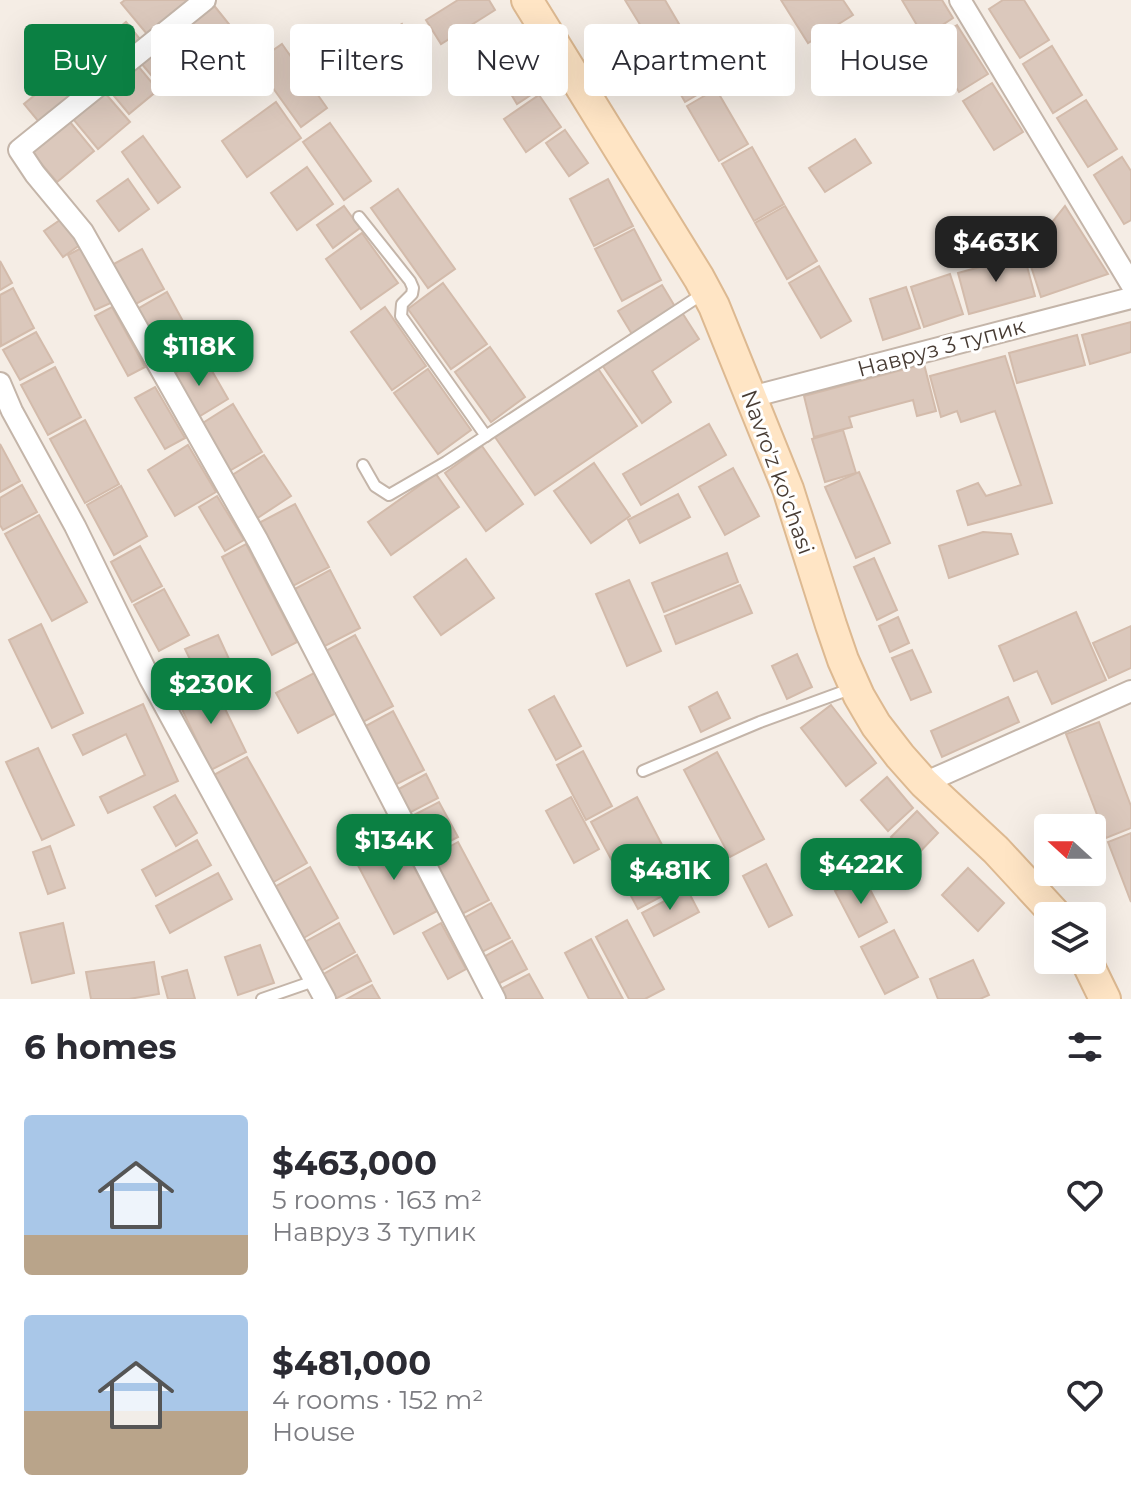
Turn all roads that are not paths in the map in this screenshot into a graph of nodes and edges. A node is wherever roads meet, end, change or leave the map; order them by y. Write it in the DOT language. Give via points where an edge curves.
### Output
graph roads {
  1 [pos="205,0"];
  2 [pos="527,0"];
  3 [pos="960,0"];
  4 [pos="359,217"];
  5 [pos="1131,284"];
  6 [pos="706,292"];
  7 [pos="1131,298"];
  8 [pos="0,383"];
  9 [pos="751,397"];
  10 [pos="486,436"];
  11 [pos="363,465"];
  12 [pos="855,687"];
  13 [pos="1131,691"];
  14 [pos="643,771"];
  15 [pos="924,783"];
  16 [pos="1044,902"];
  17 [pos="1093,974"];
  18 [pos="314,981"];
  19 [pos="262,999"];
  20 [pos="325,999"];
  21 [pos="495,999"];
  22 [pos="1105,999"];
  1 -- 21 [label="street" via="19,150 83,232 258,541"];
  2 -- 6 [label="street, Navro'z ko'chasi"];
  3 -- 5 [label="street"];
  4 -- 10 [label="lane" via="413,288 401,316"];
  6 -- 9 [label="street, Navro'z ko'chasi"];
  6 -- 10 [label="lane"];
  7 -- 9 [label="street, Навруз 3 тупик"];
  8 -- 18 [label="street" via="150,679"];
  9 -- 12 [label="street, Navro'z ko'chasi"];
  10 -- 11 [label="lane" via="389,495 375,486"];
  12 -- 14 [label="lane"];
  12 -- 15 [label="street, Navro'z ko'chasi" via="876,725"];
  13 -- 15 [label="street"];
  15 -- 16 [label="street, Navro'z ko'chasi"];
  17 -- 22 [label="street"];
  18 -- 19 [label="lane"];
  18 -- 20 [label="street"];
}
